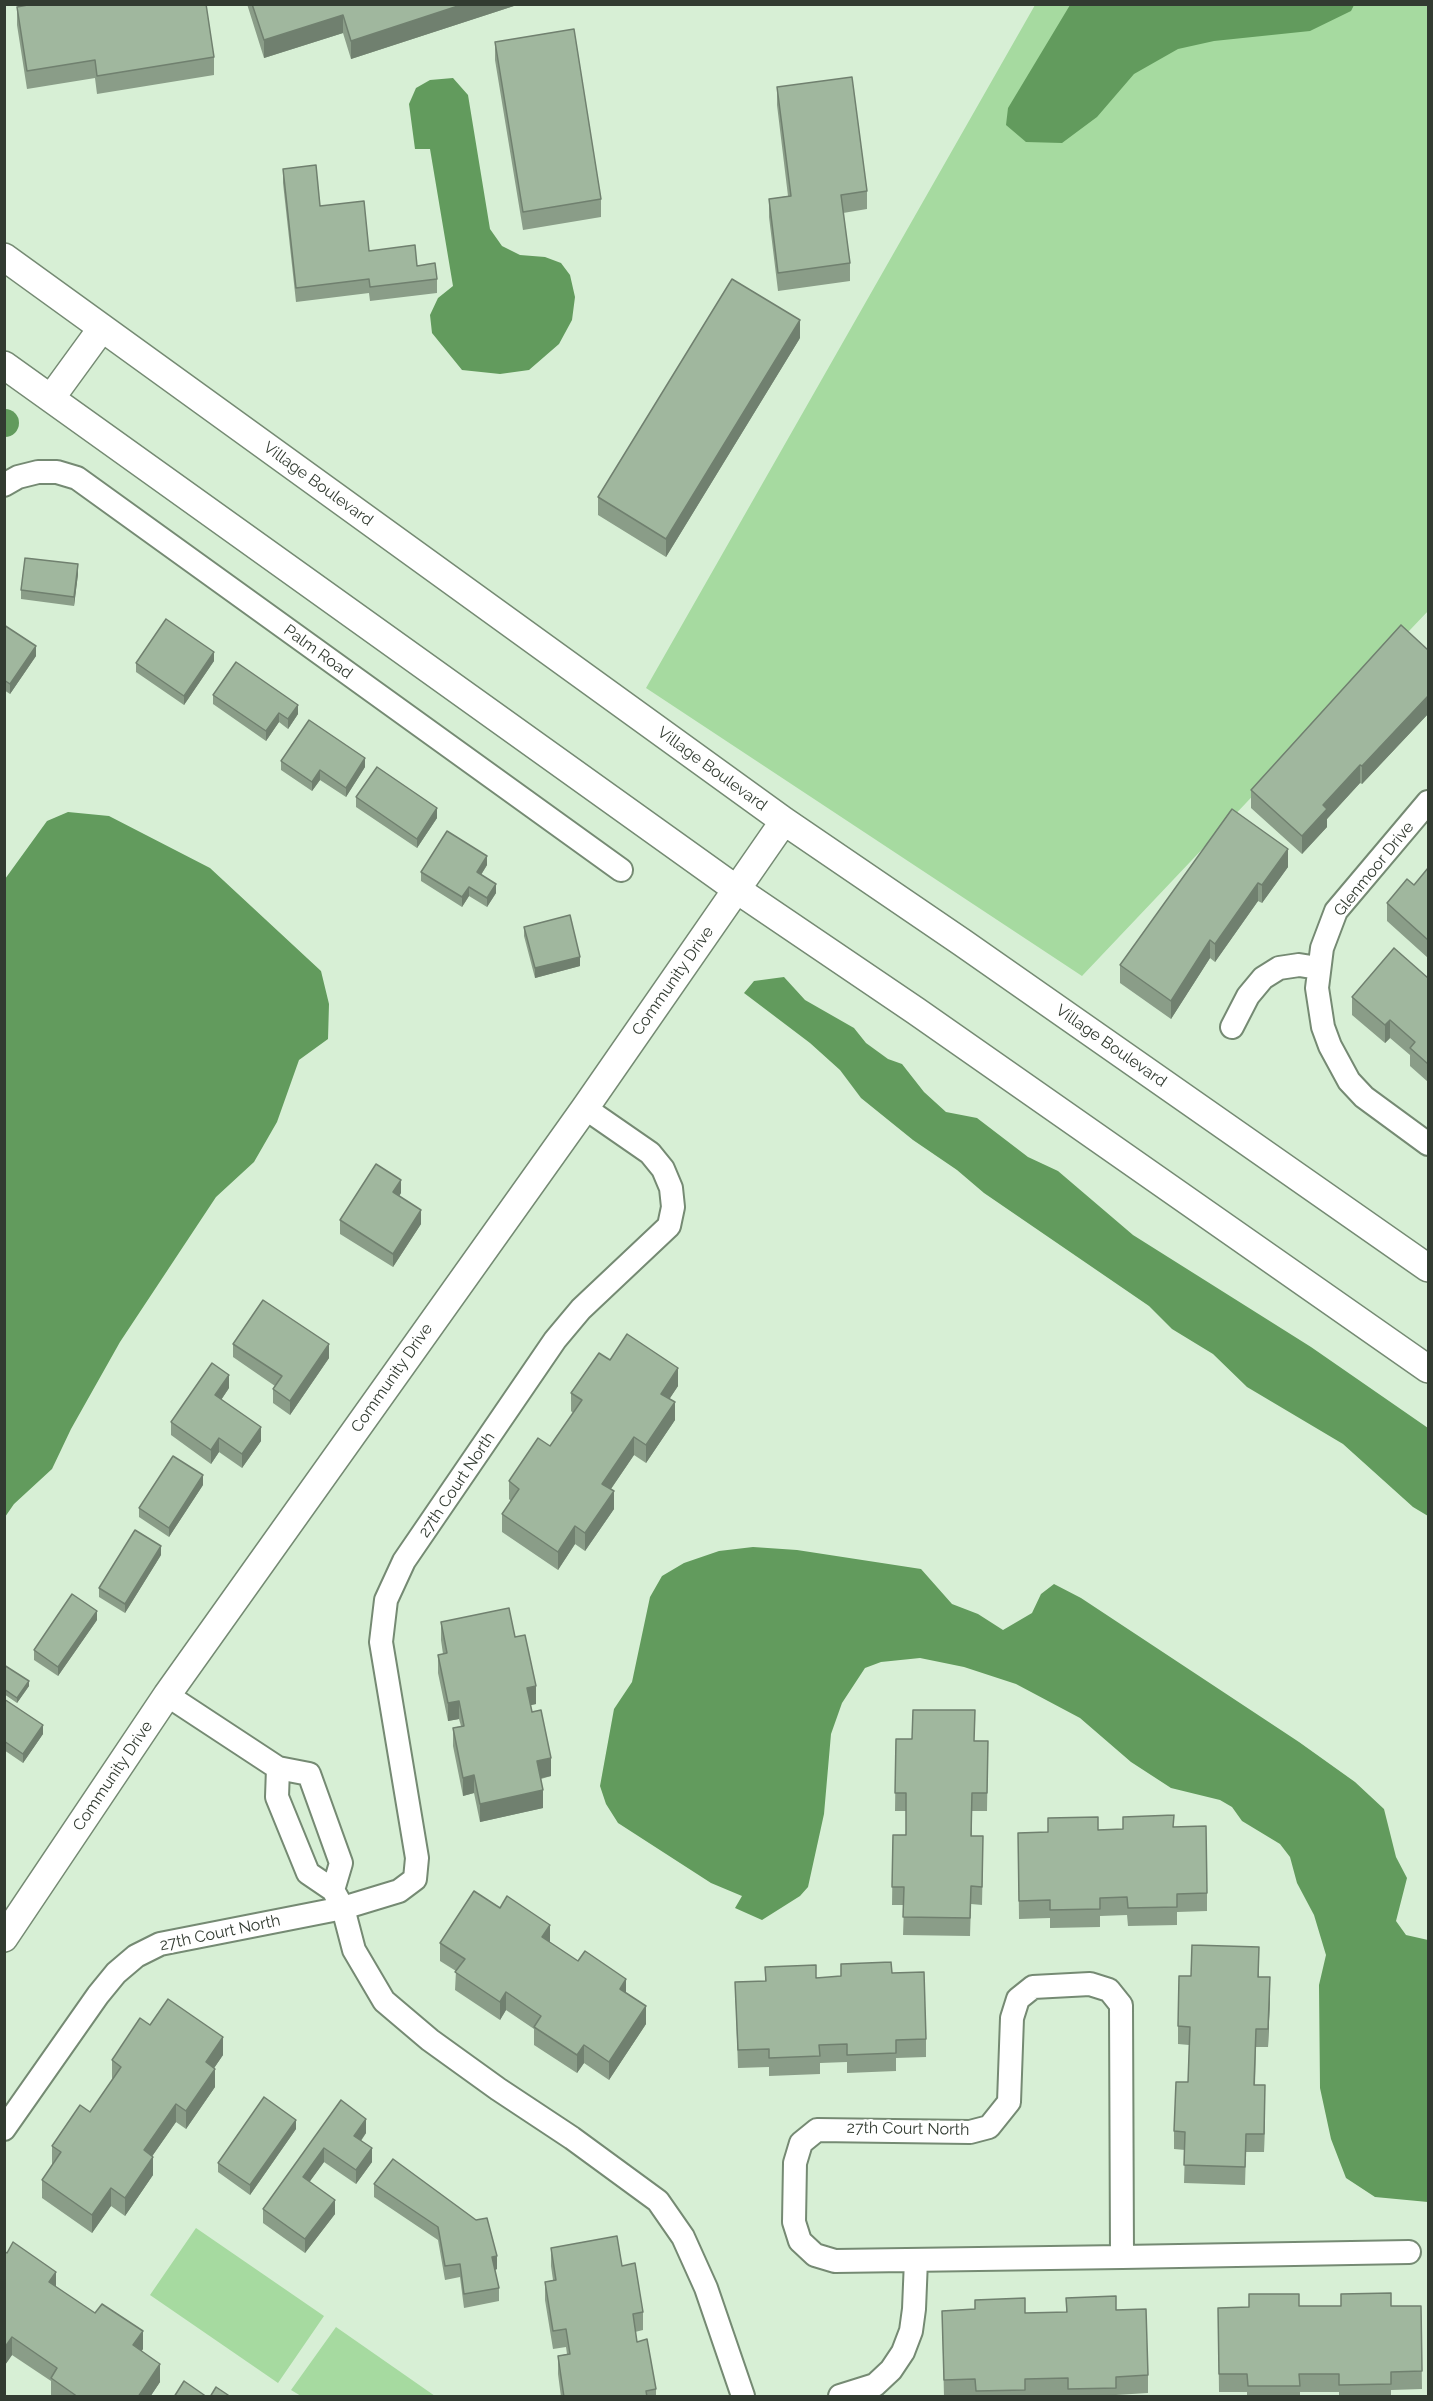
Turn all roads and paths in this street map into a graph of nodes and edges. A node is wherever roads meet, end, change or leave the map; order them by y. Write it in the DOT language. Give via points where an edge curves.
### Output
graph roads {
  1 [pos="4,257"];
  2 [pos="102,328"];
  3 [pos="4,365"];
  4 [pos="51,398"];
  5 [pos="4,485"];
  6 [pos="1428,802"];
  7 [pos="784,821"];
  8 [pos="621,870"];
  9 [pos="736,890"];
  10 [pos="1318,968"];
  11 [pos="1232,1027"];
  12 [pos="585,1108"];
  13 [pos="1428,1144"];
  14 [pos="1428,1268"];
  15 [pos="1428,1369"];
  16 [pos="167,1695"];
  17 [pos="278,1768"];
  18 [pos="338,1899"];
  19 [pos="4,1938"];
  20 [pos="4,2129"];
  21 [pos="1409,2252"];
  22 [pos="1122,2257"];
  23 [pos="916,2259"];
  24 [pos="743,2397"];
  25 [pos="840,2397"];
  1 -- 2 [label="street, Village Boulevard"];
  2 -- 4 [label="street"];
  2 -- 7 [label="street, Village Boulevard"];
  3 -- 4 [label="street"];
  4 -- 9 [label="street"];
  5 -- 8 [label="street, Palm Road" via="38,472 77,477"];
  6 -- 10 [label="street, Glenmoor Drive" via="1336,911"];
  7 -- 9 [label="street, Community Drive"];
  7 -- 14 [label="street, Village Boulevard"];
  9 -- 12 [label="street, Community Drive"];
  9 -- 15 [label="street"];
  10 -- 11 [label="street" via="1299,964 1279,968 1263,978 1248,996"];
  10 -- 13 [label="street, Glenmoor Drive" via="1323,1027 1339,1065 1364,1097"];
  12 -- 16 [label="street, Community Drive"];
  12 -- 18 [label="street, 27th Court North" via="650,1153 663,1169 674,1207 669,1227 581,1309 555,1340 393,1580 386,1600 381,1642 417,1858 415,1878 399,1891"];
  16 -- 17 [label="street"];
  16 -- 19 [label="street, Community Drive"];
  17 -- 18 [label="street" via="277,1797 308,1873"];
  17 -- 18 [label="street" via="309,1774 341,1863"];
  18 -- 20 [label="street, 27th Court North" via="160,1944 136,1956 98,1995"];
  18 -- 24 [label="street" via="354,1950 384,2001 440,2047 658,2201 683,2237 706,2288"];
  21 -- 22 [label="street, 27th Court North"];
  22 -- 23 [label="street, 27th Court North"];
  22 -- 23 [label="street, 27th Court North" via="1121,2006 1109,1990 1090,1984 1034,1987 1018,1999 1012,2018 1009,2102 989,2127 970,2132 817,2130 801,2143 795,2163 794,2222 800,2241 815,2255 835,2261"];
  23 -- 25 [label="street" via="911,2331 903,2352 875,2385"];
}
